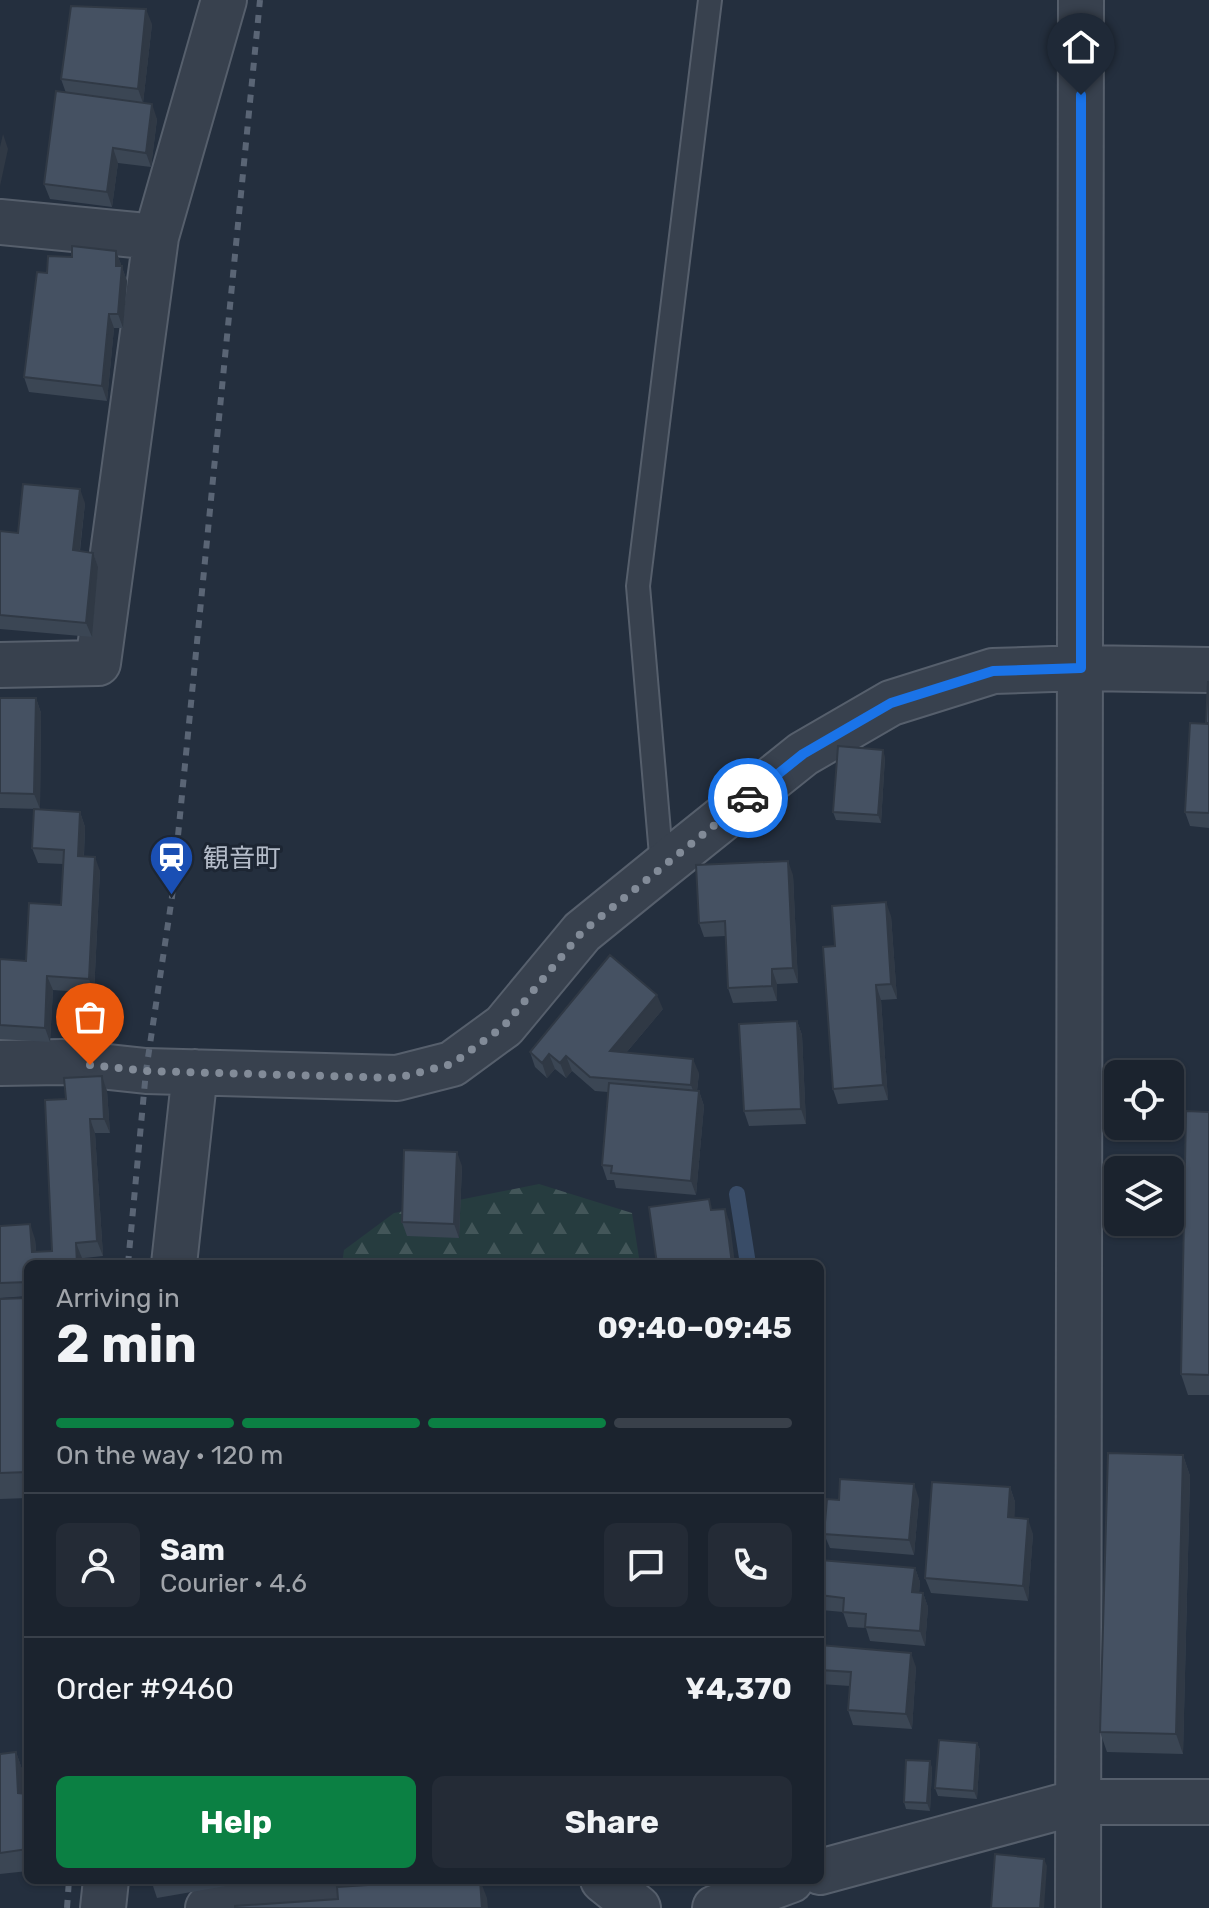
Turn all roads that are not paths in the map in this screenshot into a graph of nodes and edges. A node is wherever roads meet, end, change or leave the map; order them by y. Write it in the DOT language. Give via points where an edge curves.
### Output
graph roads {
  1 [pos="224,0"];
  2 [pos="710,0"];
  3 [pos="1081,0"];
  4 [pos="0,222"];
  5 [pos="156,237"];
  6 [pos="0,665"];
  7 [pos="1081,668"];
  8 [pos="1209,670"];
  9 [pos="662,867"];
  10 [pos="0,1063"];
  11 [pos="195,1072"];
  12 [pos="174,1260"];
  13 [pos="1078,1802"];
  14 [pos="1209,1802"];
  15 [pos="824,1871"];
  16 [pos="106,1884"];
  17 [pos="373,1884"];
  18 [pos="608,1884"];
  19 [pos="780,1884"];
  20 [pos="103,1908"];
  21 [pos="208,1908"];
  22 [pos="638,1908"];
  23 [pos="715,1908"];
  24 [pos="1078,1908"];
  1 -- 5 [label="street"];
  2 -- 9 [label="lane" via="638,586"];
  3 -- 7 [label="street"];
  4 -- 5 [label="street"];
  5 -- 6 [label="street" via="98,663"];
  7 -- 8 [label="street"];
  7 -- 9 [label="street" via="993,671 891,703 803,754"];
  7 -- 13 [label="street"];
  9 -- 11 [label="street" via="582,932 504,1026 452,1064 397,1078"];
  10 -- 11 [label="street"];
  11 -- 12 [label="street"];
  13 -- 14 [label="street"];
  13 -- 15 [label="street"];
  13 -- 24 [label="street"];
  16 -- 20 [label="street"];
  17 -- 21 [label="street"];
  18 -- 22 [label="street"];
  19 -- 23 [label="street"];
}
